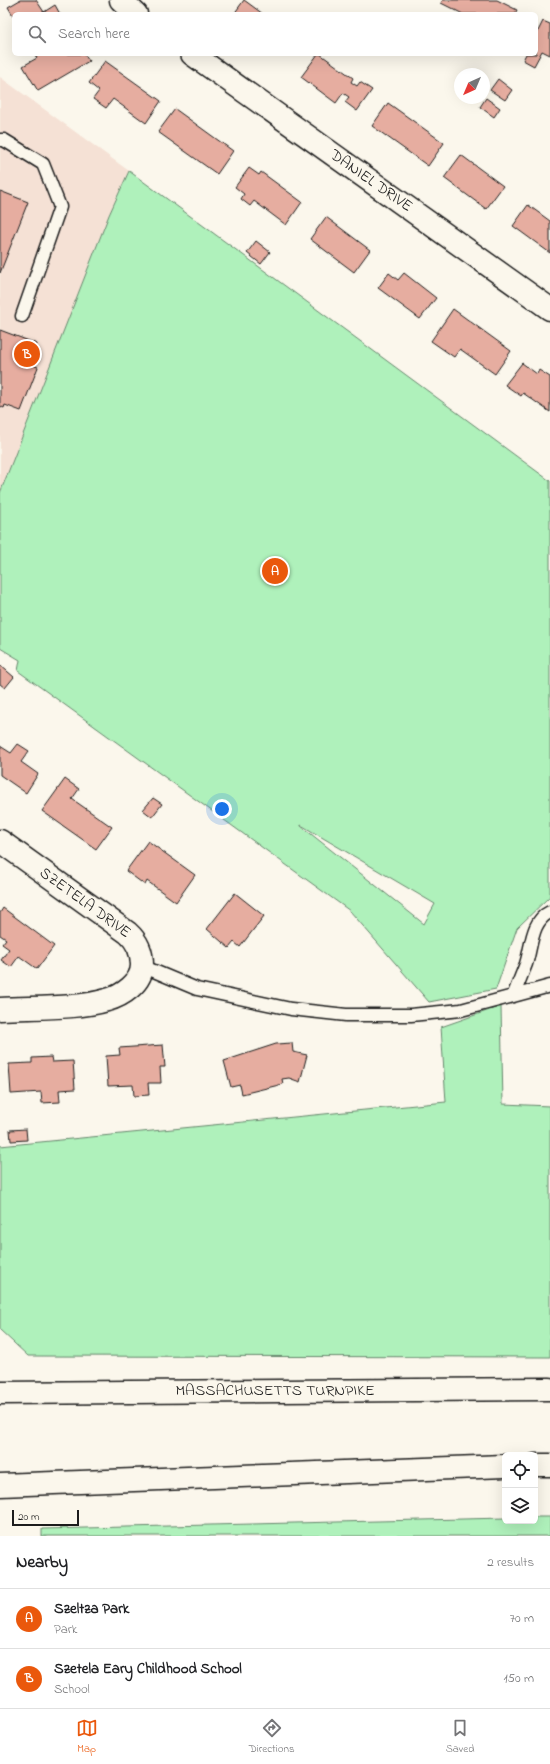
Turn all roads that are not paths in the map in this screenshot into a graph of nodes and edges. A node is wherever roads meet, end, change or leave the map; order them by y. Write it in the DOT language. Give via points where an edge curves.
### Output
graph roads {
  1 [pos="121,0"];
  2 [pos="134,12"];
  3 [pos="195,56"];
  4 [pos="0,140"];
  5 [pos="550,309"];
  6 [pos="22,316"];
  7 [pos="0,841"];
  8 [pos="550,912"];
  9 [pos="142,966"];
  10 [pos="550,986"];
  11 [pos="514,994"];
  12 [pos="0,1009"];
  13 [pos="550,1389"];
  14 [pos="0,1393"];
  15 [pos="538,1465"];
  16 [pos="550,1465"];
  17 [pos="502,1466"];
  18 [pos="0,1485"];
  1 -- 2 [label="main road"];
  3 -- 5 [label="main road, DANIEL DRIVE"];
  4 -- 6 [label="lane" via="43,164 60,207"];
  7 -- 9 [label="main road, SZETELA DRIVE" via="136,940"];
  8 -- 11 [label="lane" via="543,915 531,936 526,963"];
  9 -- 11 [label="lane" via="197,989 292,1009 346,1015 411,1015 461,1010"];
  9 -- 12 [label="main road" via="141,974 131,986 116,997 86,1004"];
  10 -- 11 [label="lane"];
  13 -- 14 [label="main road, MASSACHUSETTS TURNPIKE"];
  15 -- 16 [label="main road"];
  17 -- 18 [label="main road"];
}
